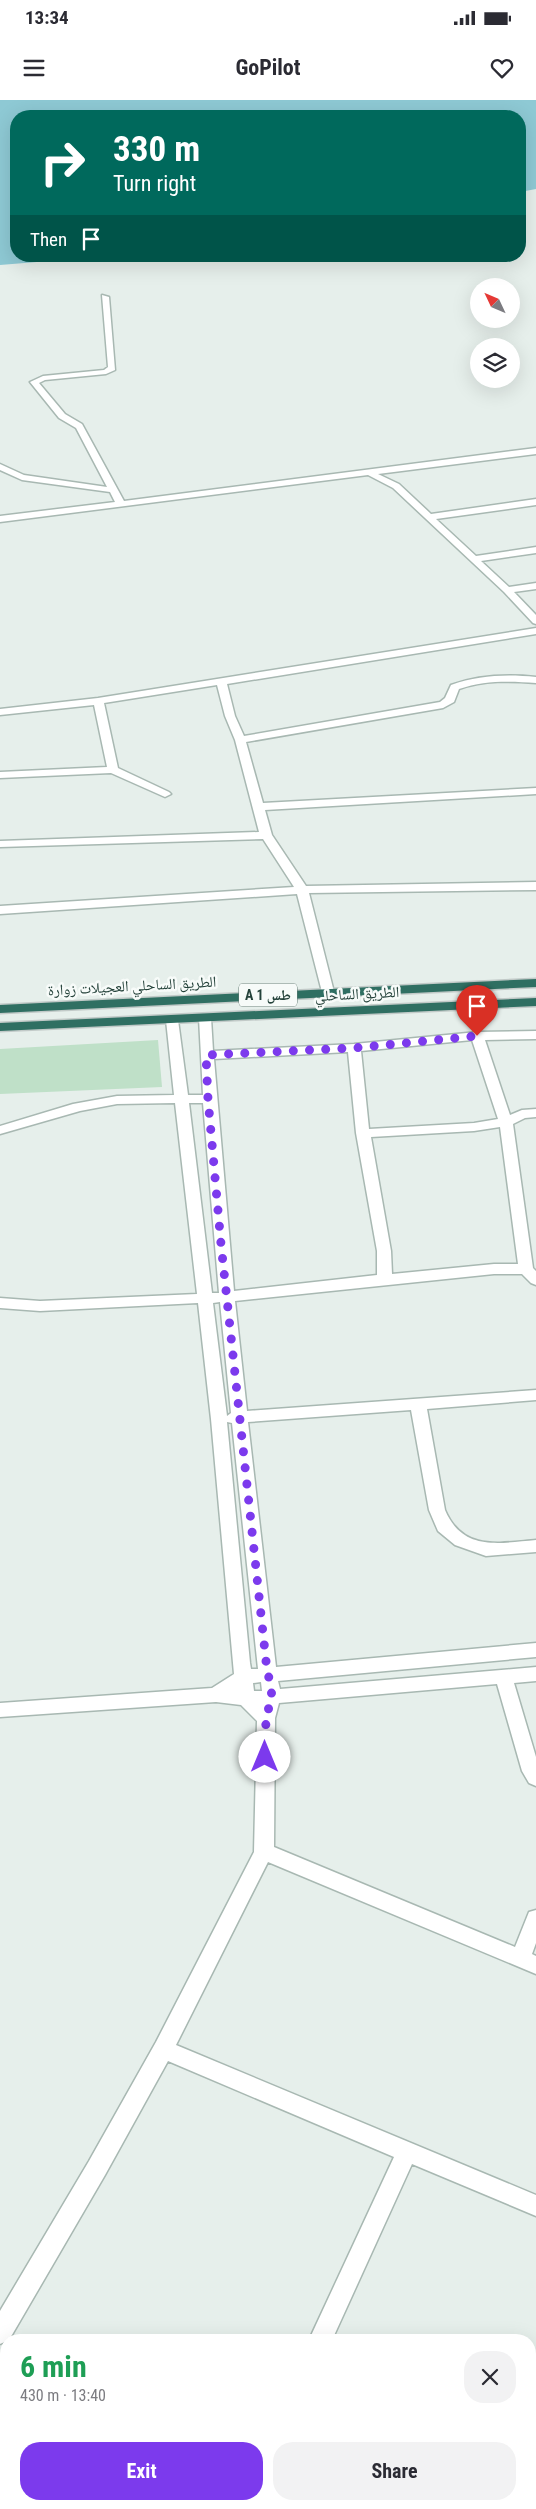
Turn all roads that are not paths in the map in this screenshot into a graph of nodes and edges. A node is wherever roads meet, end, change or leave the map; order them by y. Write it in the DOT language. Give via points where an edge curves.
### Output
graph roads {
  1 [pos="105,297"];
  2 [pos="536,451"];
  3 [pos="536,460"];
  4 [pos="0,467"];
  5 [pos="370,472"];
  6 [pos="380,479"];
  7 [pos="113,490"];
  8 [pos="120,502"];
  9 [pos="536,502"];
  10 [pos="429,517"];
  11 [pos="0,519"];
  12 [pos="0,526"];
  13 [pos="536,550"];
  14 [pos="474,559"];
  15 [pos="536,586"];
  16 [pos="507,590"];
  17 [pos="536,621"];
  18 [pos="536,631"];
  19 [pos="536,680"];
  20 [pos="221,682"];
  21 [pos="98,701"];
  22 [pos="0,712"];
  23 [pos="240,740"];
  24 [pos="113,770"];
  25 [pos="0,775"];
  26 [pos="536,791"];
  27 [pos="165,794"];
  28 [pos="257,807"];
  29 [pos="266,835"];
  30 [pos="0,844"];
  31 [pos="536,886"];
  32 [pos="302,890"];
  33 [pos="0,910"];
  34 [pos="536,983"];
  35 [pos="328,992"];
  36 [pos="536,1002"];
  37 [pos="0,1009"];
  38 [pos="204,1018"];
  39 [pos="172,1020"];
  40 [pos="0,1027"];
  41 [pos="536,1035"];
  42 [pos="477,1036"];
  43 [pos="354,1048"];
  44 [pos="206,1055"];
  45 [pos="208,1099"];
  46 [pos="181,1100"];
  47 [pos="536,1113"];
  48 [pos="506,1122"];
  49 [pos="0,1130"];
  50 [pos="363,1133"];
  51 [pos="221,1244"];
  52 [pos="197,1245"];
  53 [pos="531,1275"];
  54 [pos="385,1279"];
  55 [pos="204,1297"];
  56 [pos="228,1297"];
  57 [pos="0,1303"];
  58 [pos="536,1395"];
  59 [pos="418,1404"];
  60 [pos="241,1417"];
  61 [pos="219,1419"];
  62 [pos="536,1546"];
  63 [pos="536,1650"];
  64 [pos="268,1674"];
  65 [pos="536,1674"];
  66 [pos="503,1676"];
  67 [pos="243,1677"];
  68 [pos="216,1695"];
  69 [pos="272,1696"];
  70 [pos="246,1699"];
  71 [pos="0,1710"];
  72 [pos="266,1718"];
  73 [pos="536,1778"];
  74 [pos="264,1852"];
  75 [pos="536,1918"];
  76 [pos="528,1962"];
  77 [pos="163,2050"];
  78 [pos="407,2152"];
  79 [pos="536,2206"];
  80 [pos="0,2333"];
  81 [pos="323,2334"];
  1 -- 7 [label="street" via="112,368 106,372 43,378 34,382 62,416 79,426"];
  2 -- 5 [label="street"];
  3 -- 6 [label="street"];
  4 -- 7 [label="street" via="22,477"];
  5 -- 6 [label="street"];
  5 -- 8 [label="street"];
  6 -- 10 [label="street" via="396,486"];
  6 -- 12 [label="street"];
  7 -- 8 [label="street"];
  8 -- 11 [label="street"];
  9 -- 10 [label="street"];
  10 -- 14 [label="street"];
  13 -- 14 [label="street"];
  14 -- 16 [label="street"];
  15 -- 16 [label="street"];
  16 -- 17 [label="street"];
  18 -- 20 [label="street"];
  19 -- 23 [label="street" via="510,677 468,682 455,687 450,700 443,705"];
  20 -- 21 [label="street"];
  20 -- 23 [label="street"];
  21 -- 22 [label="street"];
  21 -- 24 [label="street"];
  23 -- 28 [label="street"];
  24 -- 25 [label="street"];
  24 -- 27 [label="street"];
  26 -- 28 [label="street"];
  28 -- 29 [label="street"];
  29 -- 30 [label="street"];
  29 -- 32 [label="street"];
  31 -- 32 [label="street"];
  32 -- 33 [label="street"];
  32 -- 35 [label="street"];
  34 -- 35 [label="highway, الطريق الساحلي العجيلات زوارة / A 1 طس"];
  35 -- 37 [label="highway, الطريق الساحلي العجيلات زوارة / A 1 طس"];
  36 -- 38 [label="highway, الطريق الساحلي / A 1 طس"];
  38 -- 39 [label="highway, الطريق الساحلي / A 1 طس"];
  38 -- 44 [label="street"];
  39 -- 40 [label="highway, الطريق الساحلي / A 1 طس"];
  39 -- 46 [label="street"];
  41 -- 42 [label="street"];
  42 -- 43 [label="street"];
  42 -- 48 [label="street"];
  43 -- 44 [label="street"];
  43 -- 50 [label="street"];
  44 -- 45 [label="street"];
  45 -- 46 [label="street"];
  45 -- 51 [label="street"];
  46 -- 49 [label="street" via="117,1100 78,1107"];
  46 -- 52 [label="street"];
  47 -- 48 [label="street" via="522,1114"];
  48 -- 50 [label="street" via="474,1127"];
  48 -- 53 [label="street"];
  50 -- 54 [label="street" via="384,1251"];
  51 -- 52 [label="street"];
  51 -- 56 [label="street"];
  52 -- 55 [label="street"];
  53 -- 54 [label="street" via="494,1269"];
  54 -- 56 [label="street"];
  55 -- 56 [label="street"];
  55 -- 57 [label="street" via="40,1306"];
  55 -- 61 [label="street"];
  56 -- 60 [label="street"];
  58 -- 59 [label="street"];
  59 -- 60 [label="street"];
  59 -- 62 [label="street" via="437,1510 444,1527 461,1542 486,1550"];
  60 -- 61 [label="street"];
  60 -- 64 [label="street"];
  61 -- 67 [label="street"];
  63 -- 64 [label="street"];
  64 -- 67 [label="street"];
  64 -- 69 [label="street"];
  65 -- 66 [label="street"];
  66 -- 69 [label="street"];
  66 -- 73 [label="street" via="531,1771"];
  67 -- 68 [label="street"];
  67 -- 70 [label="street"];
  68 -- 70 [label="street"];
  68 -- 71 [label="street"];
  69 -- 70 [label="street"];
  69 -- 72 [label="street"];
  70 -- 72 [label="street"];
  72 -- 74 [label="street"];
  74 -- 76 [label="street"];
  74 -- 77 [label="street"];
  75 -- 76 [label="street"];
  77 -- 78 [label="street"];
  77 -- 80 [label="street"];
  78 -- 79 [label="street"];
  78 -- 81 [label="street"];
}
